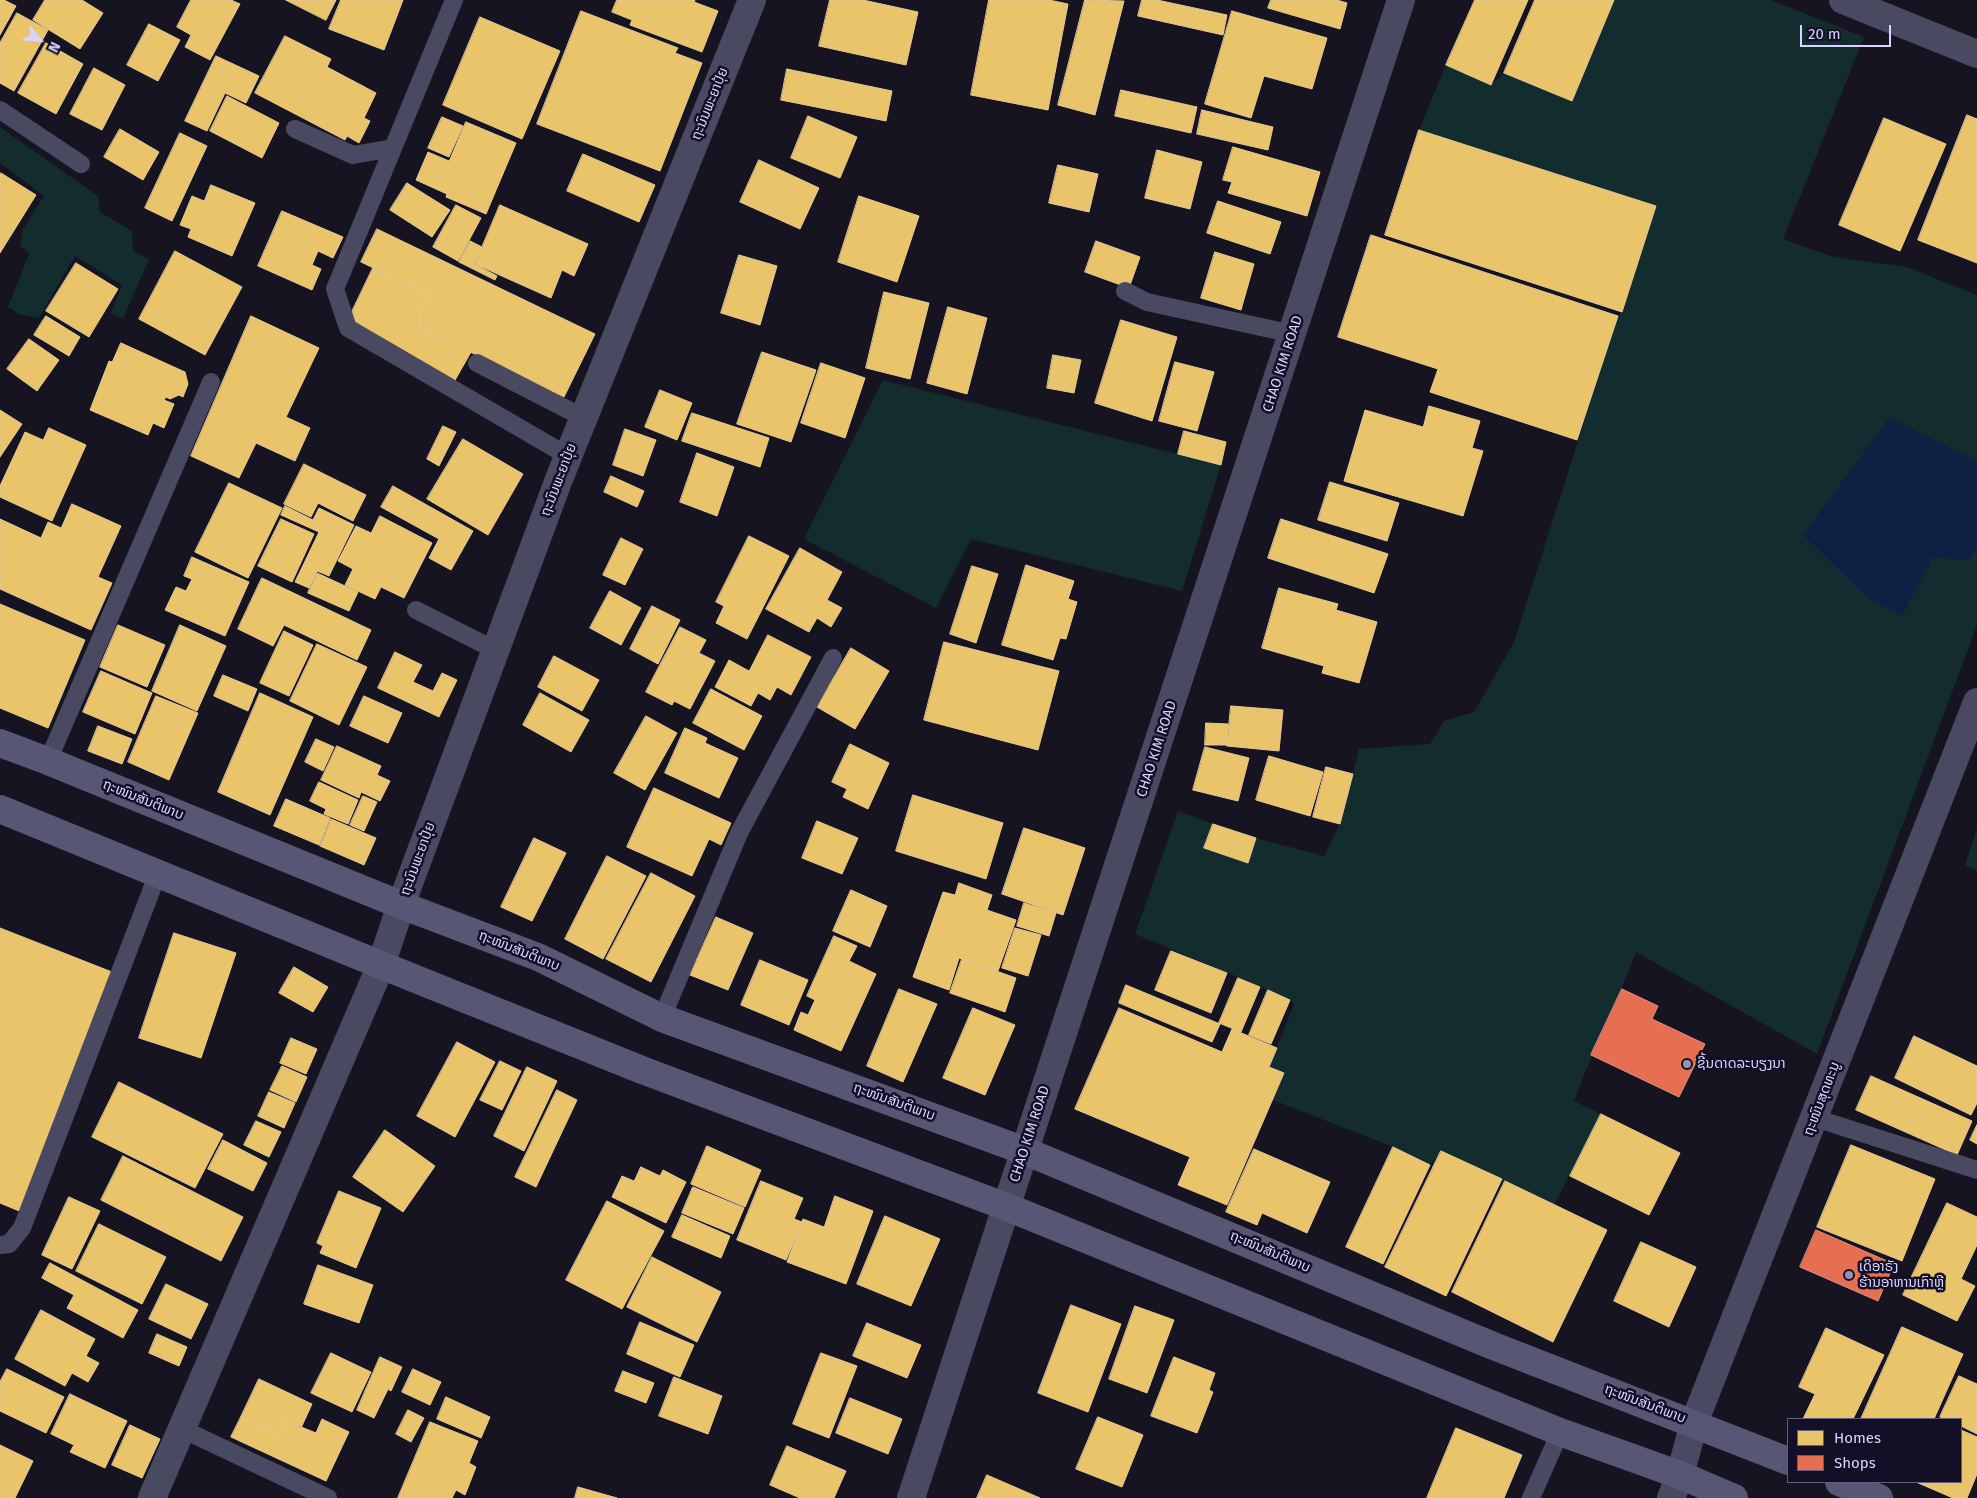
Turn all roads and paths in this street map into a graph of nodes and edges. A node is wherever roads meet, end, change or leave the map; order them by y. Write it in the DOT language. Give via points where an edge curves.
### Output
graph roads {
  1 [pos="454,0"];
  2 [pos="752,0"];
  3 [pos="1402,0"];
  4 [pos="1843,0"];
  5 [pos="1977,54"];
  6 [pos="0,110"];
  7 [pos="295,129"];
  8 [pos="393,148"];
  9 [pos="81,164"];
  10 [pos="1125,291"];
  11 [pos="1294,334"];
  12 [pos="477,363"];
  13 [pos="211,382"];
  14 [pos="584,418"];
  15 [pos="568,456"];
  16 [pos="416,610"];
  17 [pos="495,650"];
  18 [pos="833,658"];
  19 [pos="1977,702"];
  20 [pos="0,743"];
  21 [pos="48,761"];
  22 [pos="0,808"];
  23 [pos="158,874"];
  24 [pos="401,905"];
  25 [pos="381,965"];
  26 [pos="662,1018"];
  27 [pos="1815,1118"];
  28 [pos="1025,1150"];
  29 [pos="1977,1170"];
  30 [pos="1007,1207"];
  31 [pos="0,1245"];
  32 [pos="1694,1423"];
  33 [pos="182,1429"];
  34 [pos="1560,1432"];
  35 [pos="1787,1461"];
  36 [pos="1842,1483"];
  37 [pos="1675,1487"];
  38 [pos="152,1498"];
  39 [pos="328,1498"];
  40 [pos="911,1498"];
  41 [pos="1531,1498"];
  42 [pos="1734,1498"];
  43 [pos="1879,1498"];
  1 -- 8 [label="lane"];
  2 -- 14 [label="street, ຖະນົນພະຍາປຸ້ຍ"];
  3 -- 11 [label="street, CHAO KIM ROAD"];
  4 -- 5 [label="street"];
  6 -- 9 [label="lane"];
  7 -- 8 [label="lane" via="353,155"];
  8 -- 15 [label="lane" via="335,288 348,328"];
  10 -- 11 [label="lane" via="1147,302"];
  11 -- 28 [label="street, CHAO KIM ROAD"];
  12 -- 14 [label="lane"];
  13 -- 21 [label="lane"];
  14 -- 15 [label="street, ຖະນົນພະຍາປຸ້ຍ"];
  15 -- 17 [label="street, ຖະນົນພະຍາປຸ້ຍ"];
  16 -- 17 [label="lane"];
  17 -- 24 [label="street, ຖະນົນພະຍາປຸ້ຍ"];
  18 -- 26 [label="lane" via="738,833"];
  19 -- 27 [label="street, ຖະໜົນສຸດທະນູ"];
  20 -- 21 [label="street, ຖະໜົນສັນຕິພາບ"];
  21 -- 24 [label="street, ຖະໜົນສັນຕິພາບ"];
  22 -- 23 [label="street"];
  23 -- 25 [label="street"];
  23 -- 31 [label="lane" via="22,1228 9,1244"];
  24 -- 25 [label="street, ຖະນົນພະຍາປຸ້ຍ"];
  24 -- 26 [label="street, ຖະໜົນສັນຕິພາບ" via="538,957"];
  25 -- 30 [label="street" via="642,1070"];
  25 -- 33 [label="street, ຖະນົນພະຍາປຸ້ຍ"];
  26 -- 28 [label="street, ຖະໜົນສັນຕິພາບ"];
  27 -- 29 [label="lane"];
  27 -- 32 [label="street, ຖະໜົນສຸດທະນູ"];
  28 -- 30 [label="street, CHAO KIM ROAD"];
  28 -- 32 [label="street, ຖະໜົນສັນຕິພາບ" via="1492,1345"];
  30 -- 34 [label="street"];
  30 -- 40 [label="street, CHAO KIM ROAD"];
  32 -- 35 [label="street, ຖະໜົນສັນຕິພາບ"];
  32 -- 37 [label="street, ຖະໜົນສຸດທະນູ"];
  33 -- 38 [label="street, ຖະນົນພະຍາປຸ້ຍ"];
  33 -- 39 [label="lane"];
  34 -- 37 [label="street"];
  34 -- 41 [label="lane"];
  36 -- 43 [label="street"];
  37 -- 42 [label="street"];
}
